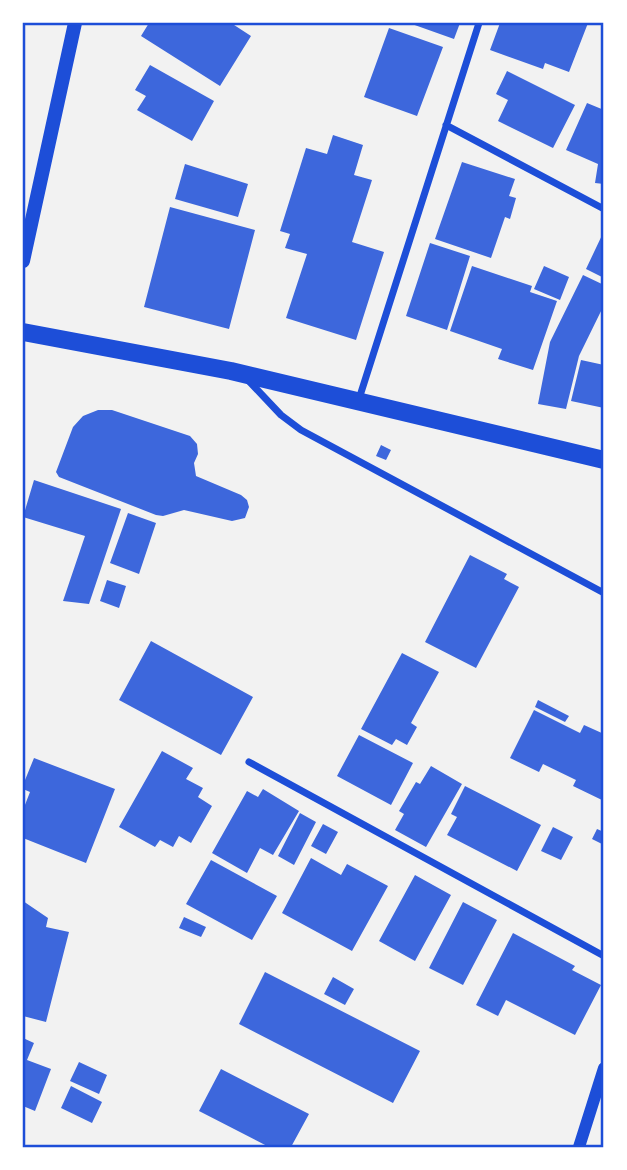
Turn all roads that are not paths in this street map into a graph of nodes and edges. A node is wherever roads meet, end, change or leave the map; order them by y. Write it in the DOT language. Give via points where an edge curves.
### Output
graph roads {
  1 [pos="75,23"];
  2 [pos="479,23"];
  3 [pos="446,125"];
  4 [pos="604,209"];
  5 [pos="23,261"];
  6 [pos="23,332"];
  7 [pos="242,374"];
  8 [pos="358,402"];
  9 [pos="604,460"];
  10 [pos="604,593"];
  11 [pos="249,762"];
  12 [pos="604,956"];
  13 [pos="604,1068"];
  14 [pos="579,1147"];
  1 -- 5 [label="main road"];
  2 -- 3 [label="street"];
  3 -- 4 [label="street"];
  3 -- 8 [label="street"];
  6 -- 7 [label="main road"];
  7 -- 8 [label="main road"];
  7 -- 10 [label="street" via="301,430"];
  8 -- 9 [label="main road"];
  11 -- 12 [label="street"];
  13 -- 14 [label="street"];
}
